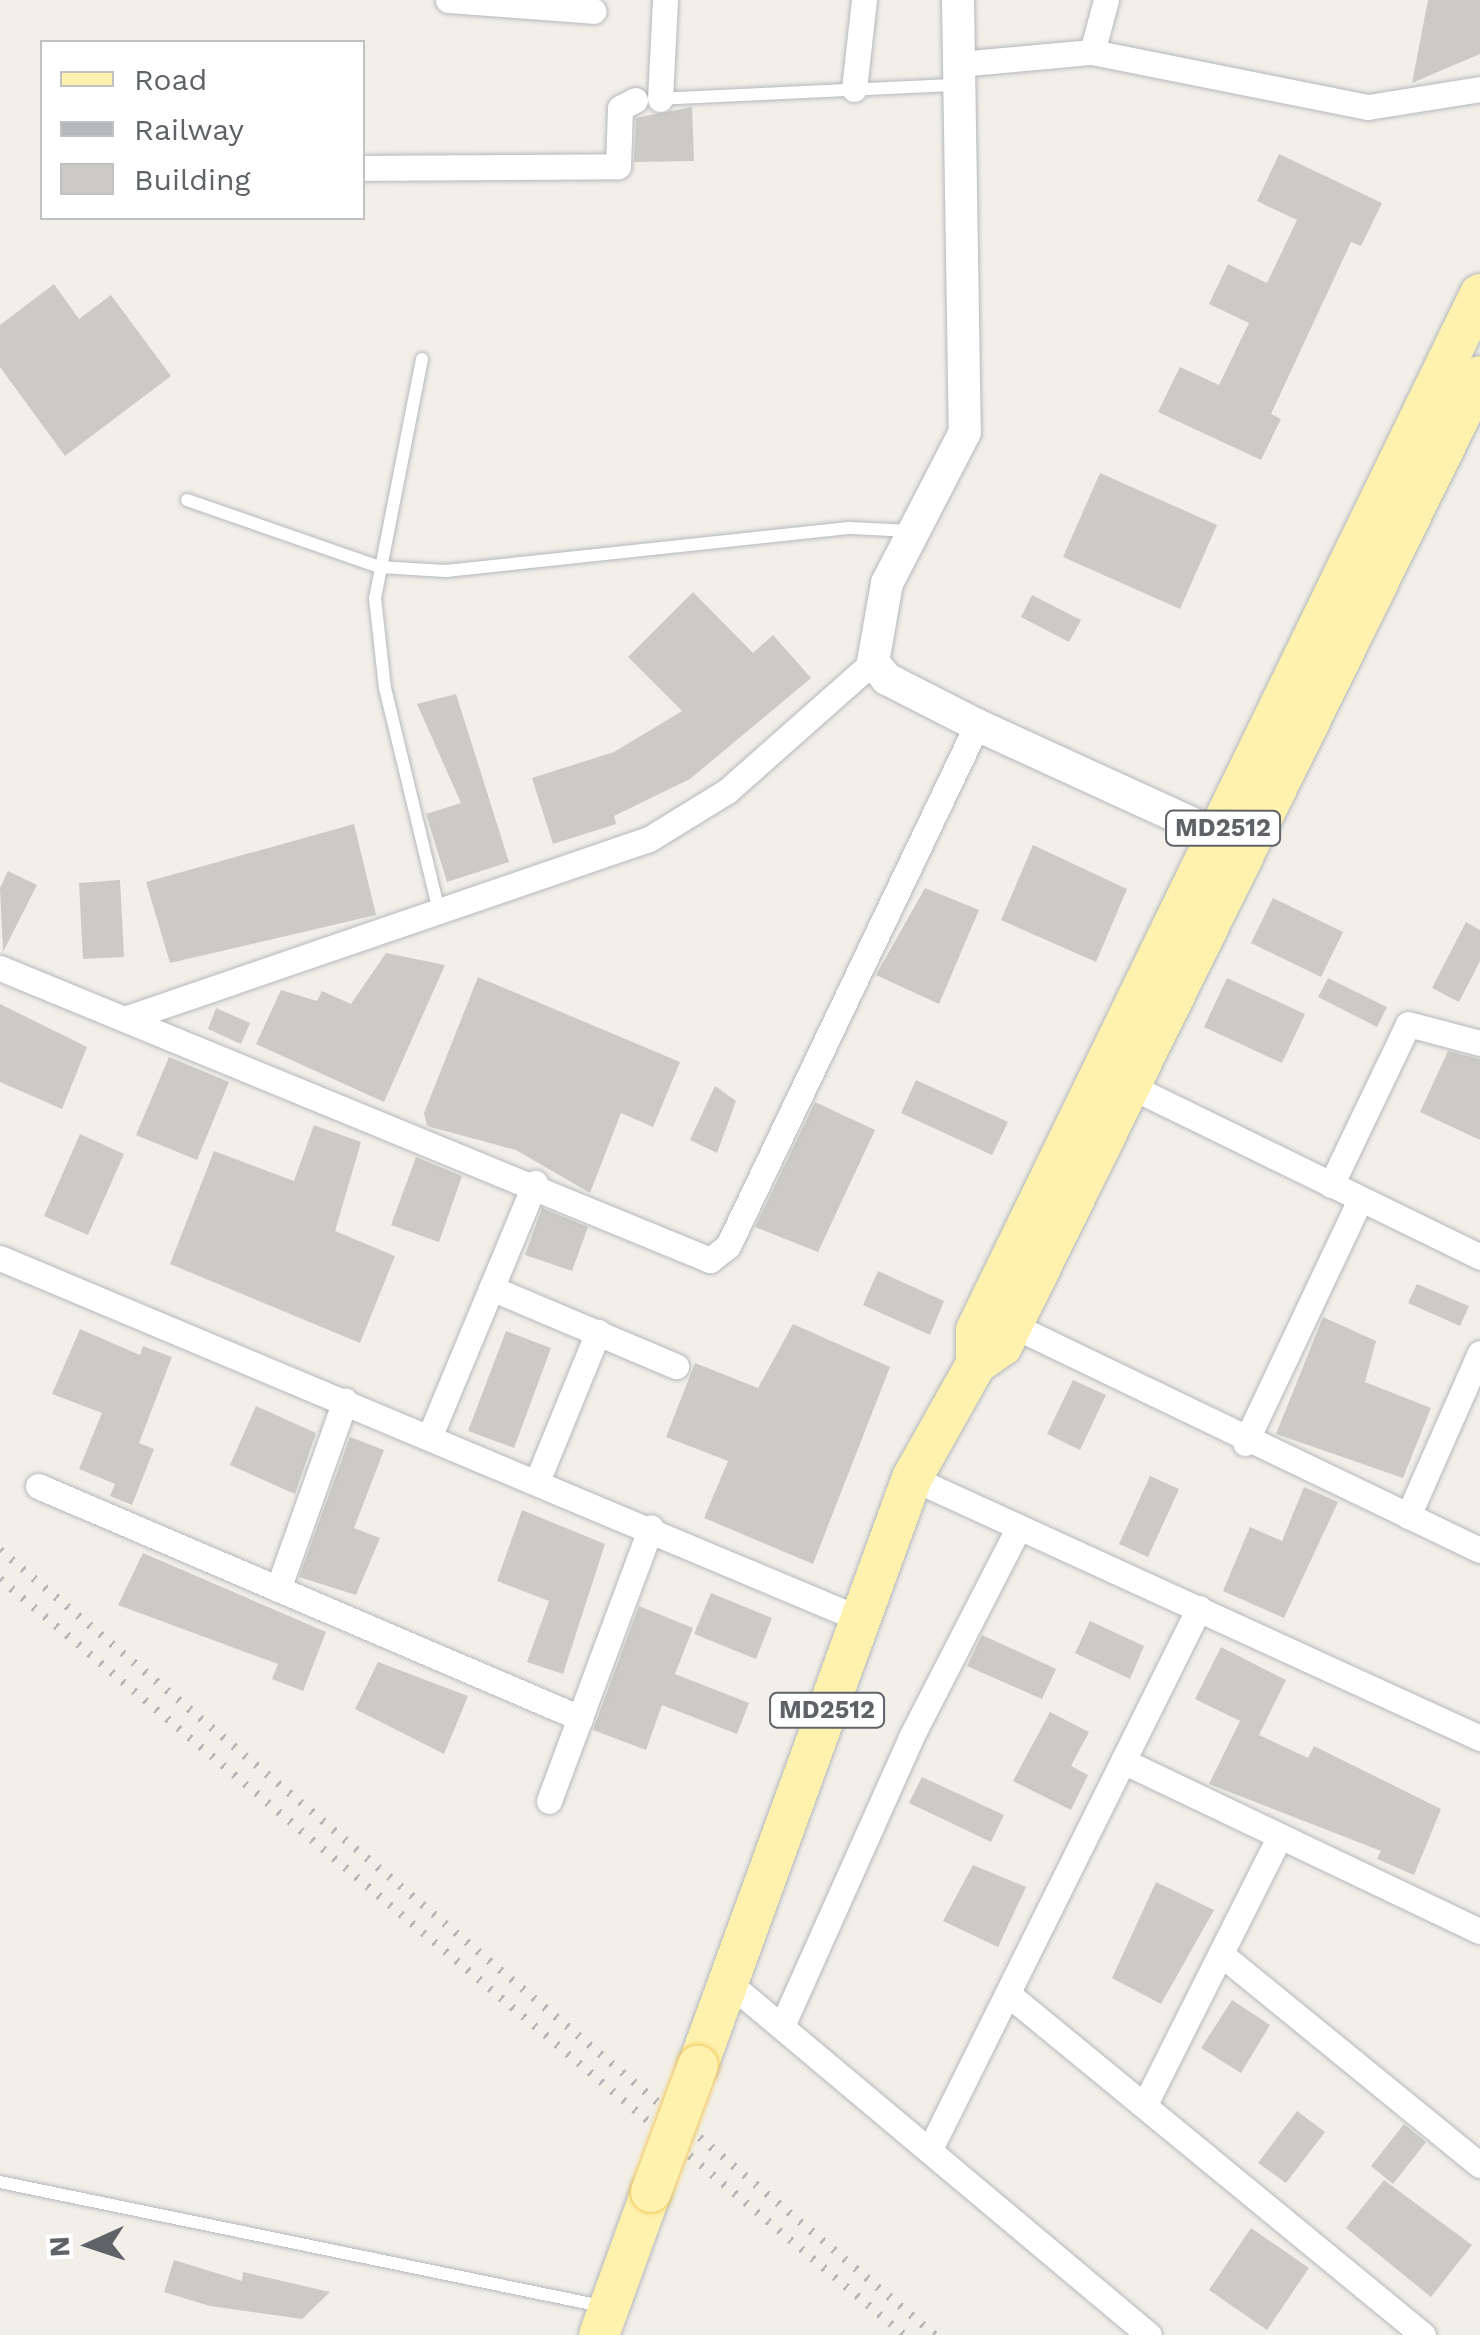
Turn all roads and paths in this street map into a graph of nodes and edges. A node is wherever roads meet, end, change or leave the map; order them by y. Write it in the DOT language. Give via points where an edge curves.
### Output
graph roads {
  1 [pos="448,0"];
  2 [pos="665,0"];
  3 [pos="864,0"];
  4 [pos="958,0"];
  5 [pos="1106,0"];
  6 [pos="594,12"];
  7 [pos="1092,52"];
  8 [pos="958,74"];
  9 [pos="1480,89"];
  10 [pos="854,90"];
  11 [pos="647,100"];
  12 [pos="365,168"];
  13 [pos="1480,294"];
  14 [pos="422,359"];
  15 [pos="1480,376"];
  16 [pos="187,500"];
  17 [pos="914,531"];
  18 [pos="379,567"];
  19 [pos="873,662"];
  20 [pos="978,726"];
  21 [pos="1235,843"];
  22 [pos="440,918"];
  23 [pos="0,968"];
  24 [pos="128,1018"];
  25 [pos="1480,1043"];
  26 [pos="1134,1088"];
  27 [pos="536,1183"];
  28 [pos="1332,1186"];
  29 [pos="1360,1200"];
  30 [pos="1480,1257"];
  31 [pos="0,1258"];
  32 [pos="492,1288"];
  33 [pos="1012,1325"];
  34 [pos="598,1332"];
  35 [pos="1480,1353"];
  36 [pos="976,1364"];
  37 [pos="676,1366"];
  38 [pos="344,1401"];
  39 [pos="431,1433"];
  40 [pos="1245,1443"];
  41 [pos="912,1478"];
  42 [pos="538,1479"];
  43 [pos="38,1486"];
  44 [pos="1408,1516"];
  45 [pos="651,1527"];
  46 [pos="1020,1527"];
  47 [pos="1480,1550"];
  48 [pos="278,1589"];
  49 [pos="1198,1608"];
  50 [pos="860,1619"];
  51 [pos="580,1718"];
  52 [pos="1480,1738"];
  53 [pos="1123,1761"];
  54 [pos="549,1801"];
  55 [pos="1280,1836"];
  56 [pos="1480,1931"];
  57 [pos="1221,1954"];
  58 [pos="728,1982"];
  59 [pos="1008,1994"];
  60 [pos="782,2026"];
  61 [pos="1145,2104"];
  62 [pos="931,2147"];
  63 [pos="1480,2165"];
  64 [pos="0,2182"];
  65 [pos="604,2322"];
  66 [pos="1149,2335"];
  67 [pos="1422,2335"];
  1 -- 6 [label="street"];
  2 -- 11 [label="street"];
  3 -- 10 [label="street"];
  4 -- 8 [label="street"];
  5 -- 7 [label="street"];
  7 -- 8 [label="street"];
  7 -- 9 [label="street" via="1318,102 1406,106"];
  8 -- 10 [label="lane"];
  8 -- 17 [label="street" via="965,432"];
  10 -- 11 [label="lane"];
  11 -- 12 [label="street" via="620,108 618,166"];
  13 -- 21 [label="main road, MD2512"];
  14 -- 18 [label="lane"];
  15 -- 21 [label="main road, MD2512"];
  16 -- 18 [label="lane"];
  17 -- 18 [label="lane" via="851,528 446,570"];
  17 -- 19 [label="street" via="875,614"];
  18 -- 22 [label="lane" via="385,688"];
  19 -- 20 [label="street" via="887,679"];
  19 -- 22 [label="street" via="727,791 650,839"];
  20 -- 21 [label="street"];
  20 -- 27 [label="street" via="721,1256 700,1258"];
  21 -- 26 [label="main road, MD2512"];
  21 -- 36 [label="main road, MD2512" via="976,1330"];
  22 -- 24 [label="street"];
  23 -- 24 [label="street"];
  24 -- 27 [label="street"];
  25 -- 28 [label="street" via="1408,1024"];
  26 -- 28 [label="street"];
  26 -- 33 [label="main road, MD2512"];
  27 -- 32 [label="street"];
  28 -- 29 [label="street"];
  29 -- 30 [label="street"];
  29 -- 40 [label="street"];
  31 -- 38 [label="street"];
  32 -- 34 [label="street"];
  32 -- 39 [label="street"];
  33 -- 36 [label="main road, MD2512"];
  33 -- 40 [label="street"];
  34 -- 37 [label="street"];
  34 -- 42 [label="street"];
  35 -- 44 [label="street"];
  36 -- 41 [label="main road, MD2512"];
  38 -- 39 [label="street"];
  38 -- 48 [label="street"];
  39 -- 42 [label="street"];
  40 -- 44 [label="street"];
  41 -- 46 [label="street"];
  41 -- 50 [label="main road, MD2512"];
  42 -- 45 [label="street"];
  43 -- 48 [label="street"];
  44 -- 47 [label="street"];
  45 -- 50 [label="street"];
  45 -- 51 [label="street"];
  46 -- 49 [label="street"];
  46 -- 60 [label="street" via="911,1737"];
  48 -- 51 [label="street"];
  49 -- 52 [label="street"];
  49 -- 53 [label="street"];
  50 -- 58 [label="main road, MD2512"];
  51 -- 54 [label="street"];
  53 -- 55 [label="street"];
  53 -- 59 [label="street"];
  55 -- 56 [label="street"];
  55 -- 57 [label="street"];
  57 -- 61 [label="street"];
  57 -- 63 [label="street"];
  58 -- 60 [label="street"];
  58 -- 65 [label="main road, MD2512, bridge"];
  59 -- 61 [label="street"];
  59 -- 62 [label="street"];
  60 -- 62 [label="street"];
  61 -- 67 [label="street"];
  62 -- 66 [label="street"];
  64 -- 65 [label="lane"];
}
